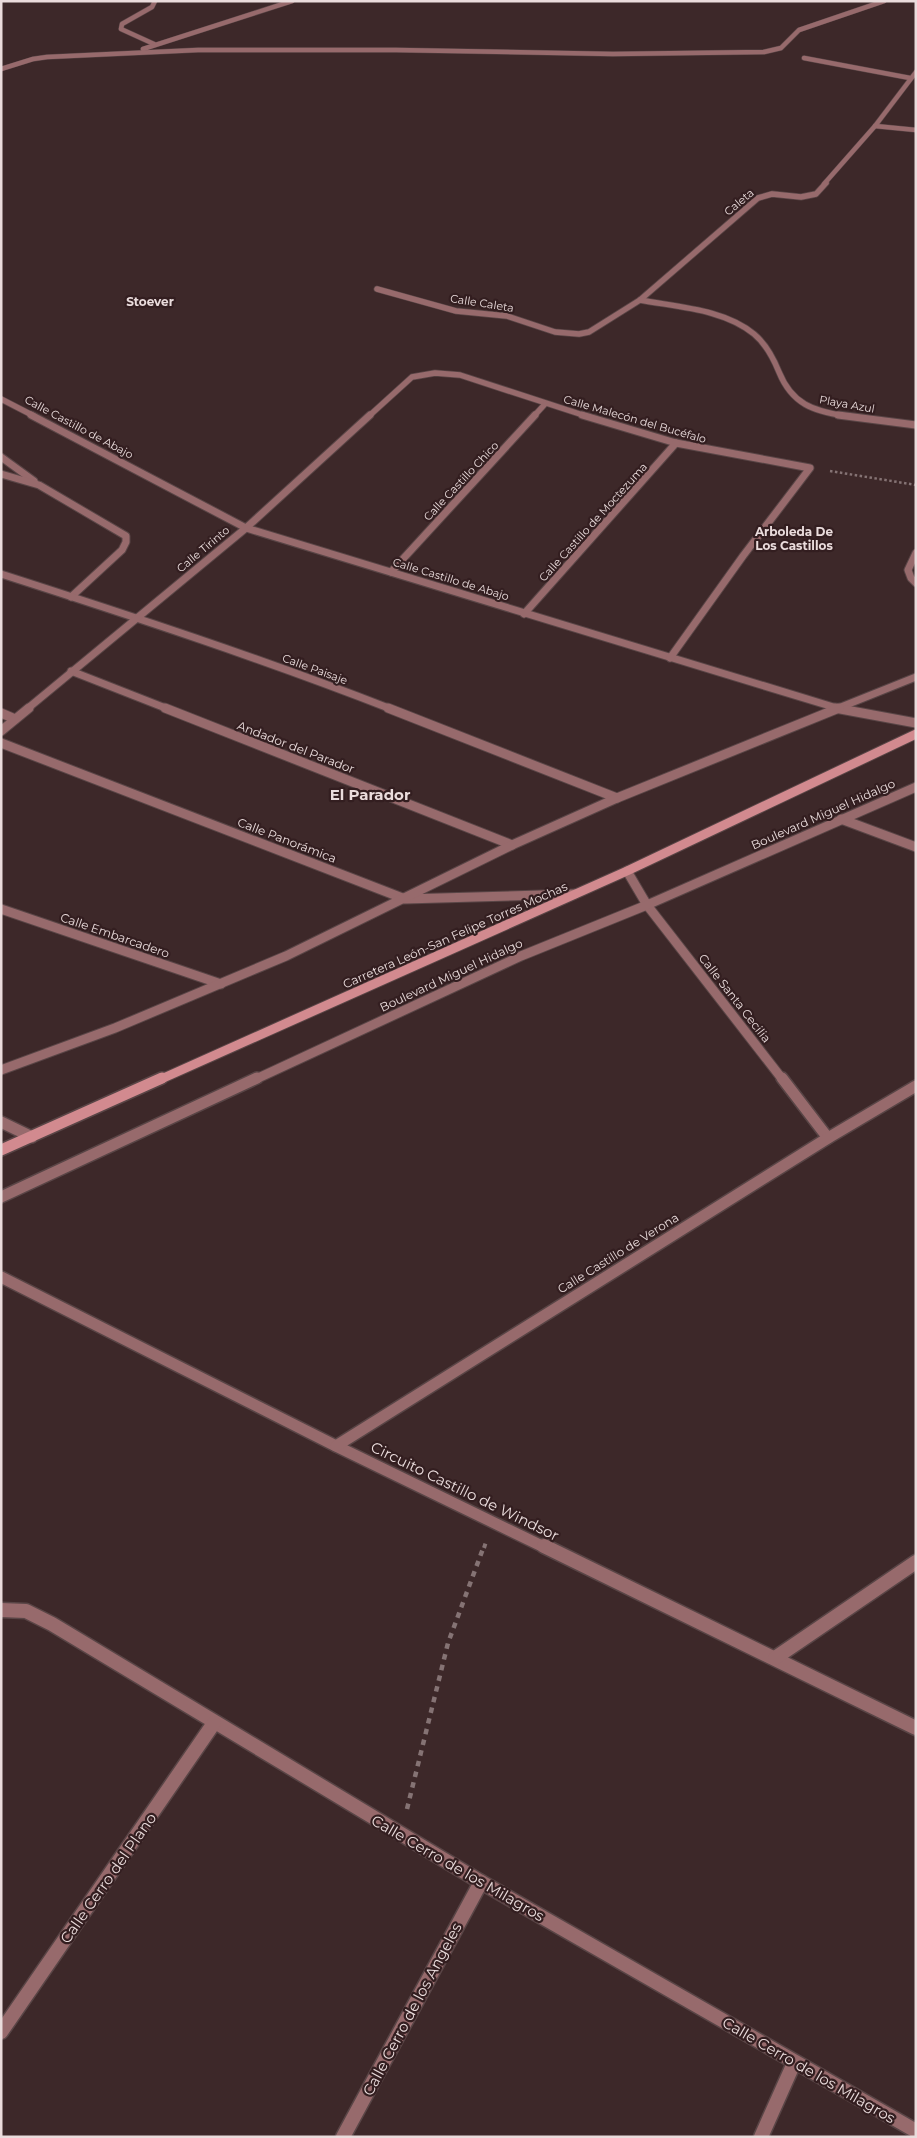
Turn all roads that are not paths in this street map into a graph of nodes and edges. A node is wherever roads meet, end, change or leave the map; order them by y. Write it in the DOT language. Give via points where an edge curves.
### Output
graph roads {
  1 [pos="154,1"];
  2 [pos="292,1"];
  3 [pos="884,1"];
  4 [pos="154,44"];
  5 [pos="135,52"];
  6 [pos="804,58"];
  7 [pos="1,69"];
  8 [pos="916,72"];
  9 [pos="910,78"];
  10 [pos="875,126"];
  11 [pos="916,130"];
  12 [pos="377,289"];
  13 [pos="640,300"];
  14 [pos="554,332"];
  15 [pos="412,377"];
  16 [pos="1,399"];
  17 [pos="545,404"];
  18 [pos="916,425"];
  19 [pos="676,443"];
  20 [pos="1,457"];
  21 [pos="1,474"];
  22 [pos="39,485"];
  23 [pos="246,528"];
  24 [pos="916,553"];
  25 [pos="391,572"];
  26 [pos="1,574"];
  27 [pos="916,583"];
  28 [pos="72,597"];
  29 [pos="524,614"];
  30 [pos="138,618"];
  31 [pos="670,658"];
  32 [pos="71,671"];
  33 [pos="916,677"];
  34 [pos="838,709"];
  35 [pos="1,713"];
  36 [pos="16,718"];
  37 [pos="916,723"];
  38 [pos="1,731"];
  39 [pos="916,734"];
  40 [pos="1,743"];
  41 [pos="916,787"];
  42 [pos="617,798"];
  43 [pos="841,819"];
  44 [pos="512,845"];
  45 [pos="916,847"];
  46 [pos="627,871"];
  47 [pos="576,894"];
  48 [pos="405,899"];
  49 [pos="647,905"];
  50 [pos="1,909"];
  51 [pos="221,984"];
  52 [pos="1,1070"];
  53 [pos="916,1086"];
  54 [pos="1,1122"];
  55 [pos="32,1137"];
  56 [pos="828,1138"];
  57 [pos="1,1150"];
  58 [pos="1,1197"];
  59 [pos="1,1278"];
  60 [pos="336,1446"];
  61 [pos="916,1562"];
  62 [pos="1,1610"];
  63 [pos="775,1658"];
  64 [pos="214,1724"];
  65 [pos="916,1728"];
  66 [pos="481,1882"];
  67 [pos="1,2032"];
  68 [pos="794,2063"];
  69 [pos="916,2131"];
  70 [pos="343,2137"];
  71 [pos="761,2137"];
  1 -- 4 [label="street" via="152,7 122,24 121,29"];
  2 -- 4 [label="street"];
  3 -- 5 [label="street" via="799,30 781,48 764,52 613,54 290,49"];
  4 -- 5 [label="street"];
  5 -- 7 [label="street" via="33,59"];
  6 -- 9 [label="street"];
  8 -- 9 [label="street, Caleta"];
  9 -- 10 [label="street, Caleta"];
  10 -- 11 [label="street"];
  10 -- 13 [label="street, Caleta" via="816,194 800,197 772,194 758,198"];
  12 -- 14 [label="street, Calle Caleta" via="461,312 520,319"];
  13 -- 14 [label="street, Caleta" via="589,332"];
  13 -- 18 [label="street, Playa Azul" via="734,321 765,344 786,390 811,408"];
  15 -- 17 [label="street, Calle Malecón del Bucéfalo" via="435,373 460,375"];
  15 -- 23 [label="street, Calle Tirinto"];
  16 -- 23 [label="street, Calle Castillo de Abajo"];
  17 -- 19 [label="street, Calle Malecón del Bucéfalo"];
  17 -- 25 [label="street, Calle Castillo Chico"];
  19 -- 29 [label="street, Calle Castillo de Moctezuma"];
  19 -- 31 [label="street, Calle Malecón del Bucéfalo" via="810,468"];
  20 -- 22 [label="street"];
  21 -- 22 [label="street"];
  22 -- 28 [label="street" via="126,536 122,550"];
  23 -- 25 [label="street, Calle Castillo de Abajo"];
  23 -- 30 [label="street, Calle Tirinto"];
  24 -- 27 [label="street" via="908,570"];
  25 -- 29 [label="street, Calle Castillo de Abajo"];
  26 -- 28 [label="street, Calle Paisaje"];
  28 -- 30 [label="street, Calle Paisaje"];
  29 -- 31 [label="street, Calle Castillo de Abajo"];
  30 -- 32 [label="street, Calle Tirinto"];
  30 -- 42 [label="street, Calle Paisaje" via="329,685"];
  31 -- 34 [label="street, Calle Castillo de Abajo"];
  32 -- 36 [label="street, Calle Tirinto"];
  32 -- 44 [label="street, Andador del Parador"];
  33 -- 34 [label="street"];
  34 -- 37 [label="street, Calle Castillo de Abajo"];
  34 -- 42 [label="street"];
  35 -- 36 [label="street"];
  36 -- 38 [label="street, Calle Tirinto"];
  39 -- 46 [label="main road, Carretera León-San Felipe Torres Mochas"];
  40 -- 48 [label="street, Calle Panorámica"];
  41 -- 43 [label="street, Boulevard Miguel Hidalgo"];
  42 -- 44 [label="street"];
  43 -- 45 [label="street"];
  43 -- 49 [label="street, Boulevard Miguel Hidalgo"];
  44 -- 48 [label="street"];
  46 -- 47 [label="main road, Carretera León-San Felipe Torres Mochas"];
  46 -- 49 [label="street, Calle Santa Cecilia"];
  47 -- 48 [label="street, Calle Panorámica"];
  47 -- 55 [label="main road, Carretera León-San Felipe Torres Mochas"];
  48 -- 51 [label="street"];
  49 -- 56 [label="street, Calle Santa Cecilia"];
  49 -- 58 [label="street, Boulevard Miguel Hidalgo" via="521,956"];
  50 -- 51 [label="street, Calle Embarcadero"];
  51 -- 52 [label="street"];
  53 -- 56 [label="street, Calle Castillo de Verona"];
  54 -- 55 [label="street"];
  55 -- 57 [label="main road, Carretera León-San Felipe Torres Mochas"];
  56 -- 60 [label="street, Calle Castillo de Verona"];
  59 -- 60 [label="street, Circuito Castillo de Windsor"];
  60 -- 63 [label="street, Circuito Castillo de Windsor"];
  61 -- 63 [label="street"];
  62 -- 64 [label="street, Calle Cerro de los Milagros" via="26,1611 52,1624"];
  63 -- 65 [label="street, Circuito Castillo de Windsor"];
  64 -- 66 [label="street, Calle Cerro de los Milagros"];
  64 -- 67 [label="street, Calle Cerro del Plano"];
  66 -- 68 [label="street, Calle Cerro de los Milagros"];
  66 -- 70 [label="street, Calle Cerro de los Angeles"];
  68 -- 69 [label="street, Calle Cerro de los Milagros"];
  68 -- 71 [label="street"];
}
